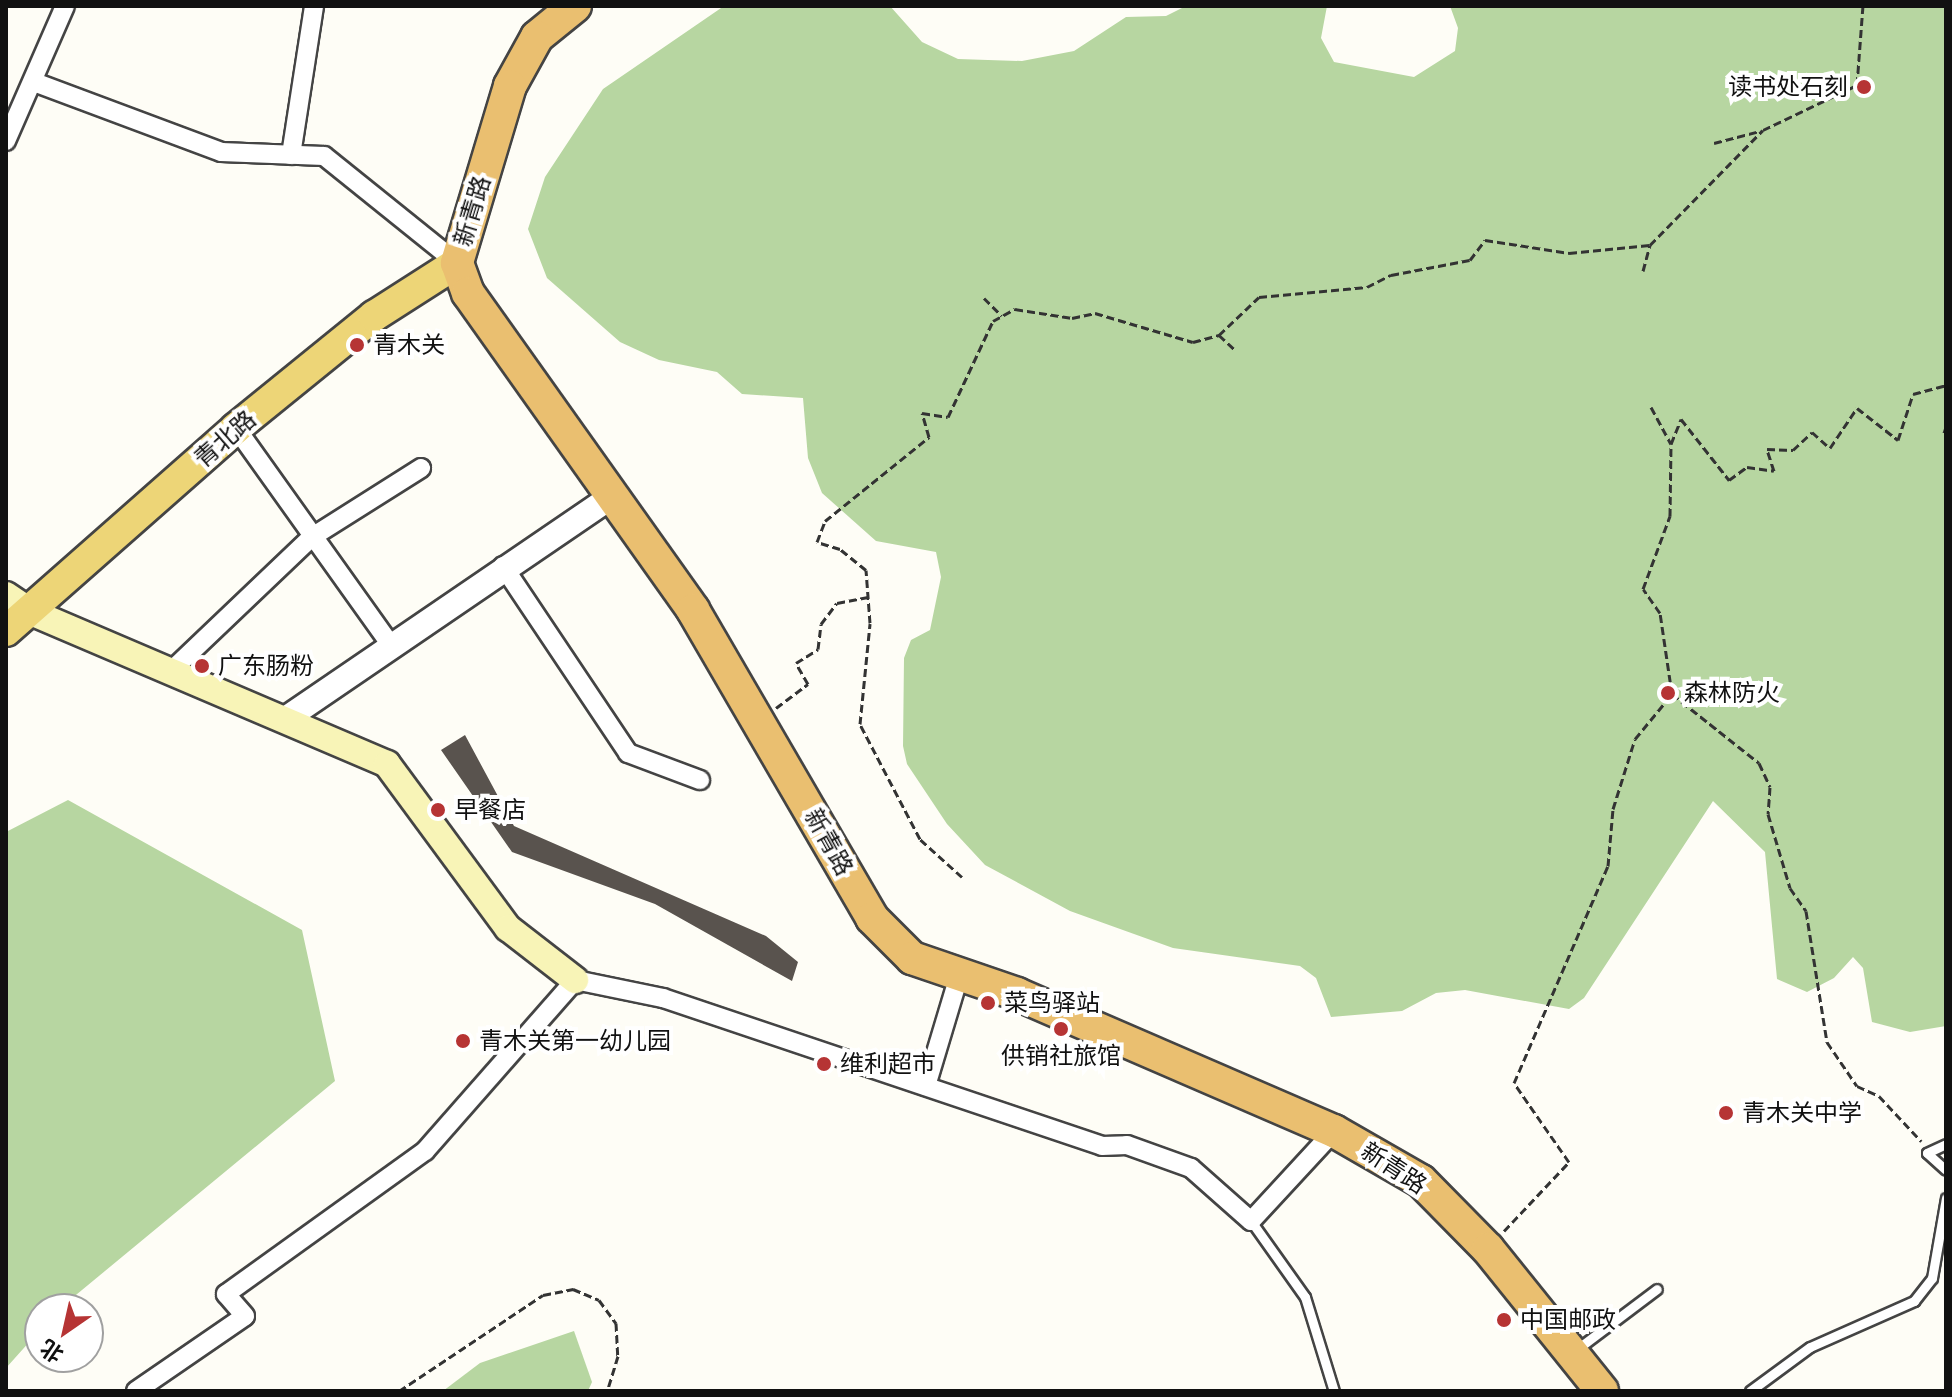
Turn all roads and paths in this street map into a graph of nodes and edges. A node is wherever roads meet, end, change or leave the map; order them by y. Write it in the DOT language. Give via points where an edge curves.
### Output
graph roads {
  1 [pos="65,6"];
  2 [pos="314,6"];
  3 [pos="575,6"];
  4 [pos="1863,6"];
  5 [pos="34,82"];
  6 [pos="1763,130"];
  7 [pos="6,141"];
  8 [pos="1714,143"];
  9 [pos="291,155"];
  10 [pos="1650,245"];
  11 [pos="457,263"];
  12 [pos="1643,271"];
  13 [pos="984,298"];
  14 [pos="1002,316"];
  15 [pos="1219,335"];
  16 [pos="1236,351"];
  17 [pos="1946,385"];
  18 [pos="1651,407"];
  19 [pos="1946,427"];
  20 [pos="236,428"];
  21 [pos="1944,433"];
  22 [pos="1671,444"];
  23 [pos="421,468"];
  24 [pos="612,496"];
  25 [pos="312,537"];
  26 [pos="503,566"];
  27 [pos="6,595"];
  28 [pos="869,597"];
  29 [pos="31,612"];
  30 [pos="6,631"];
  31 [pos="391,645"];
  32 [pos="170,672"];
  33 [pos="1672,694"];
  34 [pos="284,720"];
  35 [pos="760,720"];
  36 [pos="700,780"];
  37 [pos="962,877"];
  38 [pos="958,979"];
  39 [pos="575,980"];
  40 [pos="926,1086"];
  41 [pos="1334,1131"];
  42 [pos="1946,1144"];
  43 [pos="1927,1153"];
  44 [pos="1946,1170"];
  45 [pos="1946,1198"];
  46 [pos="1251,1221"];
  47 [pos="1488,1249"];
  48 [pos="1657,1289"];
  49 [pos="1573,1352"];
  50 [pos="136,1391"];
  51 [pos="399,1391"];
  52 [pos="607,1391"];
  53 [pos="1334,1391"];
  54 [pos="1602,1391"];
  55 [pos="1750,1391"];
  1 -- 5 [label="street"];
  2 -- 9 [label="street"];
  3 -- 11 [label="highway, 新青路" via="537,37 510,86"];
  4 -- 6 [label="path" via="1857,85"];
  5 -- 7 [label="street"];
  5 -- 9 [label="street" via="221,152"];
  6 -- 8 [label="path"];
  6 -- 10 [label="path"];
  9 -- 11 [label="street" via="324,156"];
  10 -- 12 [label="path"];
  10 -- 15 [label="path" via="1569,253 1485,240 1470,260 1419,274 1315,296 1259,297"];
  11 -- 20 [label="main road, 青北路" via="374,316"];
  11 -- 24 [label="highway, 新青路" via="468,293"];
  13 -- 14 [label="path"];
  14 -- 15 [label="path" via="1015,309 1072,318 1095,313 1193,342"];
  14 -- 28 [label="path" via="967,367 965,390 948,417 922,413 929,437 825,521 817,542 840,549 866,570"];
  15 -- 16 [label="path"];
  17 -- 22 [label="path" via="1913,394 1898,440 1857,408 1830,448 1812,432 1793,450 1767,449 1774,471 1747,467 1729,480 1681,419"];
  18 -- 22 [label="path"];
  19 -- 21 [label="path"];
  20 -- 25 [label="street"];
  20 -- 29 [label="main road, 青北路"];
  22 -- 33 [label="path" via="1670,516 1643,589 1660,613"];
  23 -- 25 [label="street"];
  24 -- 26 [label="street"];
  24 -- 35 [label="highway, 新青路"];
  25 -- 31 [label="street"];
  25 -- 32 [label="street"];
  26 -- 31 [label="street"];
  26 -- 36 [label="street" via="628,753"];
  27 -- 29 [label="main road"];
  28 -- 35 [label="path" via="837,603 821,624 818,649 796,663 808,684"];
  28 -- 37 [label="path" via="860,724 920,839"];
  29 -- 30 [label="main road, 青北路"];
  29 -- 32 [label="main road"];
  31 -- 34 [label="street"];
  32 -- 34 [label="main road"];
  33 -- 43 [label="path" via="1759,763 1770,787 1768,814 1790,888 1806,911 1827,1042 1857,1086 1916,1132"];
  33 -- 47 [label="path" via="1635,739 1613,809 1608,866 1514,1083 1569,1162"];
  34 -- 39 [label="main road" via="387,764 508,928"];
  35 -- 38 [label="highway, 新青路" via="872,918 912,958"];
  38 -- 40 [label="street"];
  38 -- 41 [label="highway, 新青路" via="1017,994"];
  39 -- 40 [label="street" via="663,998"];
  39 -- 50 [label="street" via="425,1151 226,1294 245,1316"];
  40 -- 46 [label="street" via="1191,1168"];
  41 -- 46 [label="street"];
  41 -- 47 [label="highway, 新青路" via="1421,1181"];
  42 -- 43 [label="lane"];
  43 -- 44 [label="lane"];
  45 -- 55 [label="lane" via="1932,1278 1914,1301 1810,1347"];
  46 -- 53 [label="lane" via="1305,1297"];
  47 -- 49 [label="highway, 新青路"];
  48 -- 49 [label="lane"];
  49 -- 54 [label="highway, 新青路"];
  51 -- 52 [label="path" via="543,1295 573,1289 599,1300 616,1323 618,1356"];
}
